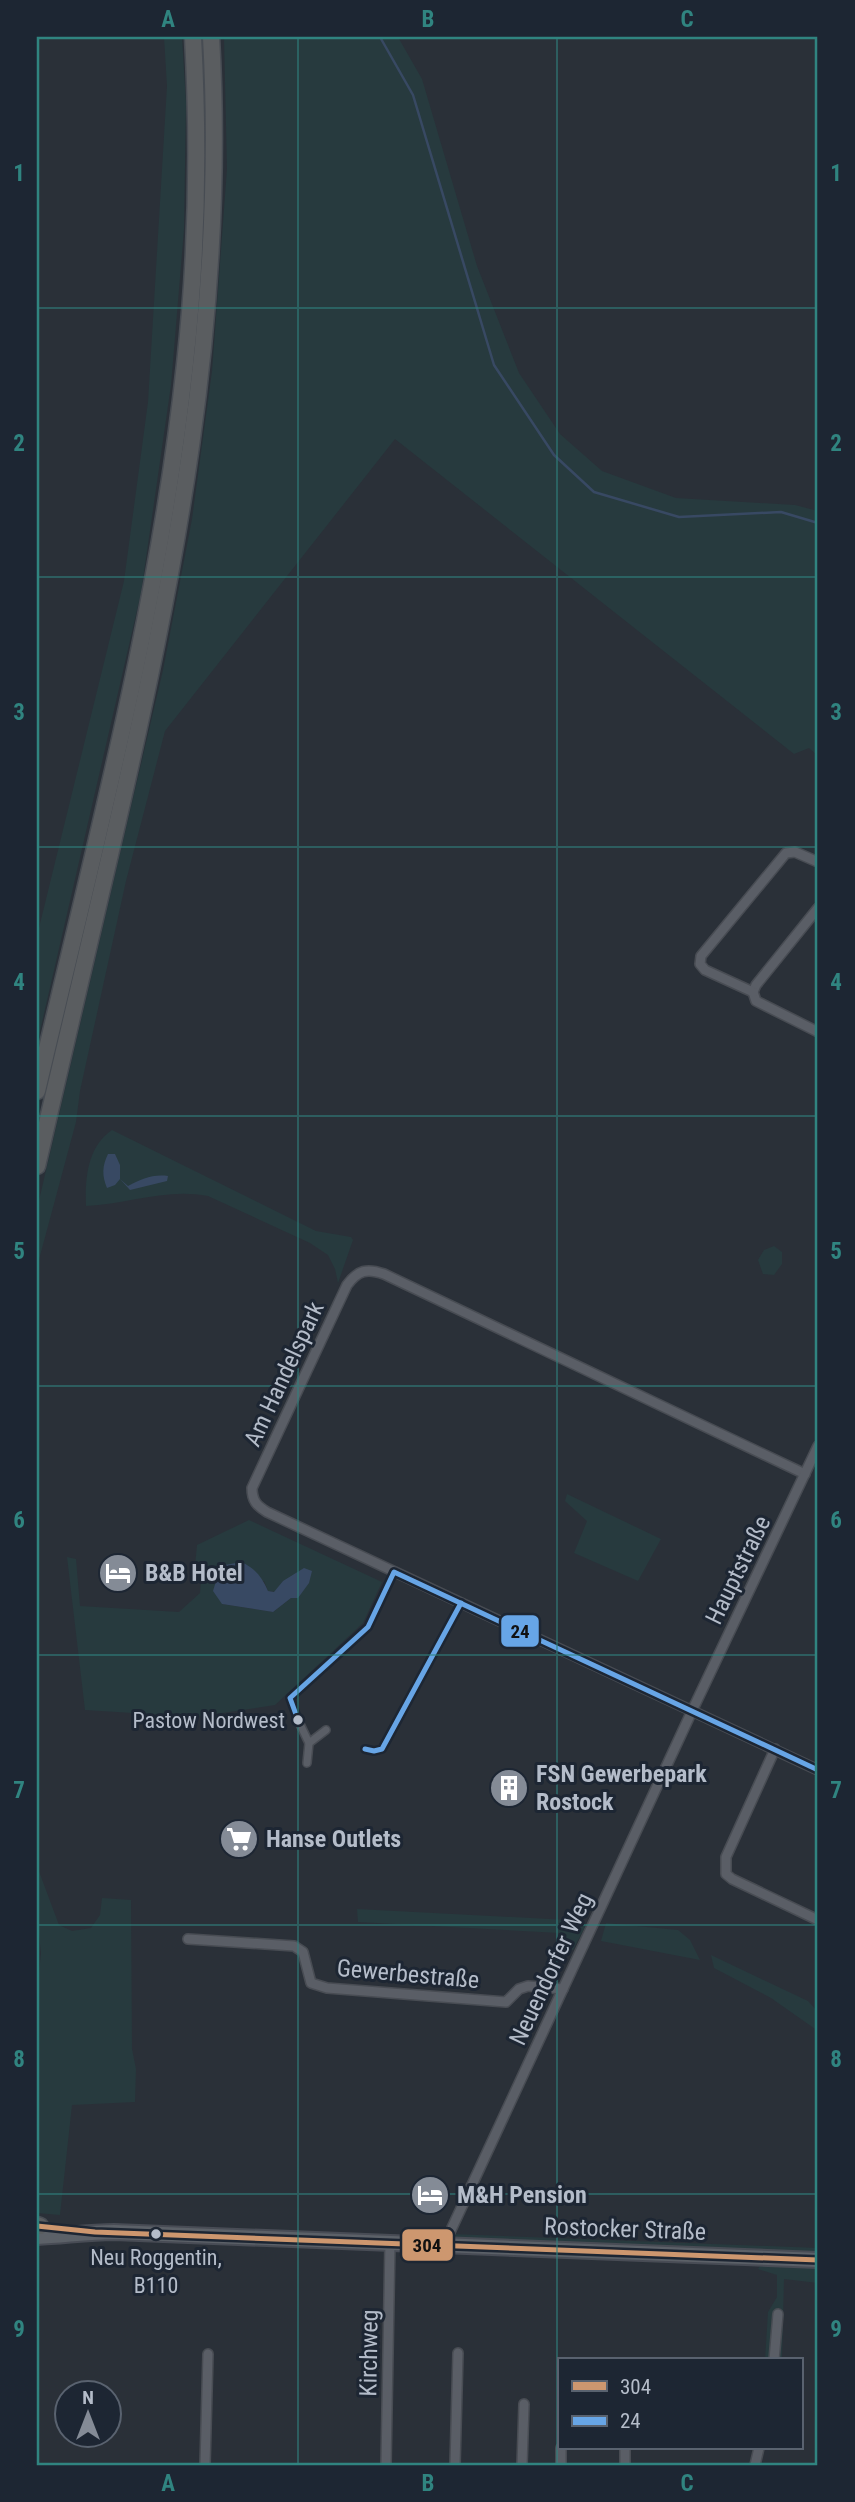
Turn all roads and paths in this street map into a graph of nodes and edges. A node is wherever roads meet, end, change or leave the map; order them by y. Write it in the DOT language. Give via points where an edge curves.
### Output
graph roads {
  1 [pos="194,37"];
  2 [pos="211,37"];
  3 [pos="818,862"];
  4 [pos="818,908"];
  5 [pos="814,923"];
  6 [pos="753,992"];
  7 [pos="818,1032"];
  8 [pos="37,1091"];
  9 [pos="37,1166"];
  10 [pos="818,1446"];
  11 [pos="805,1474"];
  12 [pos="692,1710"];
  13 [pos="298,1720"];
  14 [pos="326,1730"];
  15 [pos="309,1742"];
  16 [pos="775,1749"];
  17 [pos="307,1763"];
  18 [pos="818,1770"];
  19 [pos="818,1920"];
  20 [pos="188,1939"];
  21 [pos="563,1989"];
  22 [pos="37,2228"];
  23 [pos="390,2242"];
  24 [pos="444,2245"];
  25 [pos="818,2260"];
  26 [pos="778,2314"];
  27 [pos="458,2353"];
  28 [pos="208,2354"];
  29 [pos="775,2358"];
  30 [pos="524,2404"];
  31 [pos="205,2465"];
  32 [pos="386,2465"];
  33 [pos="455,2465"];
  34 [pos="522,2465"];
  1 -- 8 [label="highway" via="195,218 188,338 175,442 128,699"];
  2 -- 9 [label="highway" via="212,239 203,362 185,498 145,703"];
  3 -- 6 [label="street" via="786,853 701,956 705,970"];
  4 -- 5 [label="street"];
  5 -- 6 [label="street"];
  6 -- 7 [label="street" via="756,1001"];
  10 -- 11 [label="street, Hauptstraße"];
  11 -- 12 [label="street, Hauptstraße"];
  11 -- 12 [label="street, Am Handelspark" via="384,1274 358,1272 347,1285 252,1488 256,1504"];
  12 -- 16 [label="street"];
  12 -- 21 [label="street, Neuendorfer Weg"];
  13 -- 15 [label="street"];
  14 -- 15 [label="street"];
  15 -- 17 [label="street"];
  16 -- 18 [label="street"];
  16 -- 19 [label="street" via="726,1857 726,1874"];
  20 -- 21 [label="street, Gewerbestraße" via="294,1946 303,1952 311,1983 327,1988 506,2002 528,1986"];
  21 -- 24 [label="street, Neuendorfer Weg"];
  22 -- 23 [label="main road, Rostocker Straße"];
  23 -- 24 [label="main road, Rostocker Straße"];
  23 -- 32 [label="street, Kirchweg"];
  24 -- 25 [label="main road, Rostocker Straße"];
  26 -- 29 [label="street"];
  27 -- 33 [label="street"];
  28 -- 31 [label="street"];
  30 -- 34 [label="street"];
}
